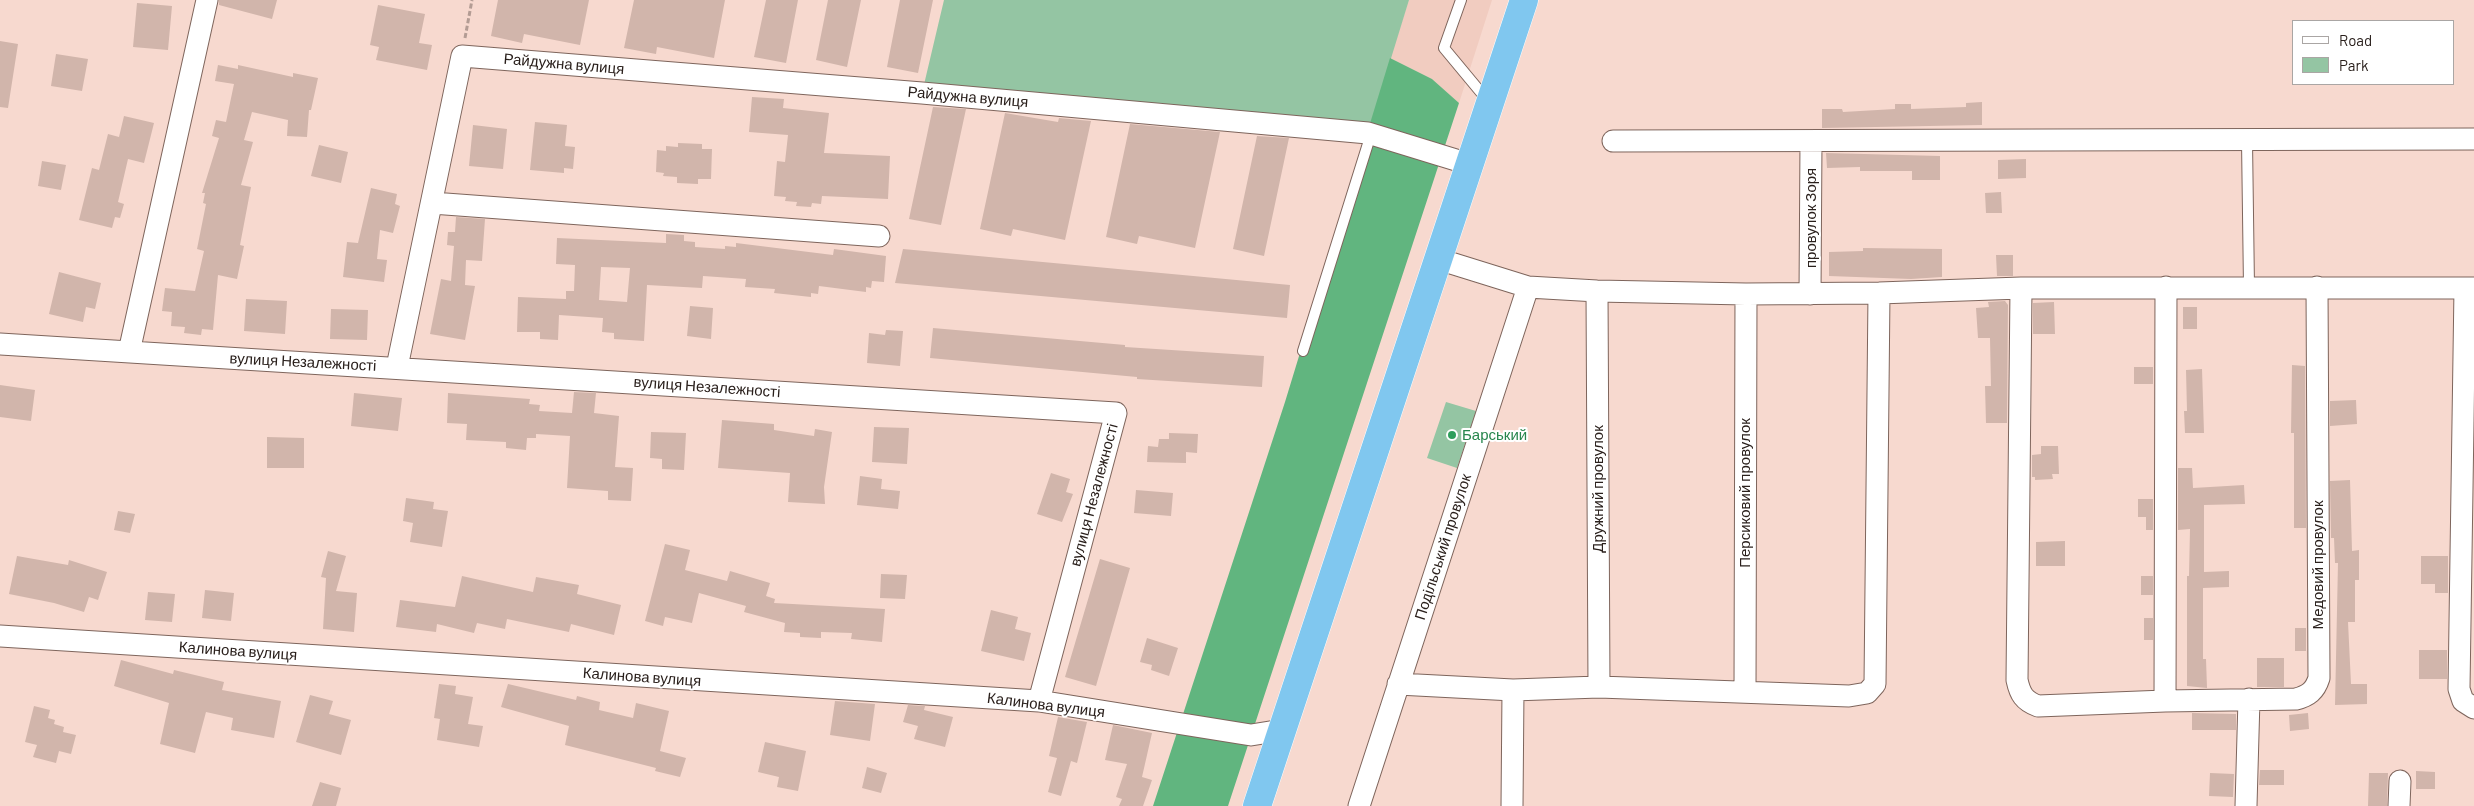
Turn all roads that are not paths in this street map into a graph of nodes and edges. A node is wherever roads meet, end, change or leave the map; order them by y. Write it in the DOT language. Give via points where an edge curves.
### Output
graph roads {
  1 [pos="207,0"];
  2 [pos="1461,0"];
  3 [pos="1524,0"];
  4 [pos="1490,102"];
  5 [pos="1371,134"];
  6 [pos="2474,139"];
  7 [pos="1613,141"];
  8 [pos="1811,141"];
  9 [pos="2248,141"];
  10 [pos="1469,164"];
  11 [pos="432,203"];
  12 [pos="879,236"];
  13 [pos="1438,259"];
  14 [pos="1528,287"];
  15 [pos="2166,287"];
  16 [pos="2249,287"];
  17 [pos="2317,287"];
  18 [pos="2021,288"];
  19 [pos="2470,288"];
  20 [pos="1597,291"];
  21 [pos="1879,293"];
  22 [pos="1746,294"];
  23 [pos="1810,294"];
  24 [pos="0,344"];
  25 [pos="1303,351"];
  26 [pos="129,352"];
  27 [pos="397,368"];
  28 [pos="0,636"];
  29 [pos="1398,684"];
  30 [pos="1599,687"];
  31 [pos="1513,690"];
  32 [pos="1745,691"];
  33 [pos="2248,700"];
  34 [pos="2165,701"];
  35 [pos="1039,702"];
  36 [pos="2474,708"];
  37 [pos="1282,730"];
  38 [pos="2400,781"];
  39 [pos="1257,806"];
  40 [pos="1359,806"];
  41 [pos="1512,806"];
  42 [pos="2246,806"];
  43 [pos="2400,806"];
  1 -- 26 [label="street"];
  2 -- 4 [label="lane" via="1444,48"];
  3 -- 4 [label="highway"];
  4 -- 10 [label="highway"];
  5 -- 10 [label="street, Райдужна вулиця"];
  5 -- 11 [label="street, Райдужна вулиця" via="462,56"];
  5 -- 25 [label="lane"];
  6 -- 9 [label="street"];
  7 -- 8 [label="street"];
  8 -- 9 [label="street"];
  8 -- 23 [label="street, провулок Зоря"];
  9 -- 16 [label="lane"];
  10 -- 13 [label="highway"];
  11 -- 12 [label="street"];
  11 -- 27 [label="street"];
  13 -- 14 [label="street"];
  13 -- 37 [label="highway"];
  14 -- 20 [label="street"];
  14 -- 29 [label="street, Подільський провулок"];
  15 -- 16 [label="street"];
  15 -- 18 [label="street"];
  15 -- 34 [label="street"];
  16 -- 17 [label="street"];
  17 -- 19 [label="street"];
  17 -- 33 [label="street, Медовий провулок" via="2319,678 2312,692 2304,697"];
  18 -- 21 [label="street"];
  18 -- 34 [label="street, Медовий провулок" via="2019,691 2038,706"];
  19 -- 36 [label="street" via="2459,689 2463,701"];
  20 -- 22 [label="street"];
  20 -- 30 [label="street, Дружний провулок"];
  21 -- 23 [label="street"];
  21 -- 32 [label="street" via="1875,684 1867,693 1849,696"];
  22 -- 23 [label="street"];
  22 -- 32 [label="street, Персиковий провулок"];
  24 -- 26 [label="street, вулиця Незалежності"];
  26 -- 27 [label="street, вулиця Незалежності"];
  27 -- 35 [label="street, вулиця Незалежності" via="1116,413"];
  28 -- 35 [label="street, Калинова вулиця"];
  29 -- 31 [label="street"];
  29 -- 40 [label="street, Подільський провулок"];
  30 -- 31 [label="street"];
  30 -- 32 [label="street"];
  31 -- 41 [label="street"];
  33 -- 34 [label="street, Медовий провулок"];
  33 -- 42 [label="street"];
  35 -- 37 [label="street, Калинова вулиця" via="1251,735"];
  37 -- 39 [label="highway"];
  38 -- 43 [label="street"];
}
